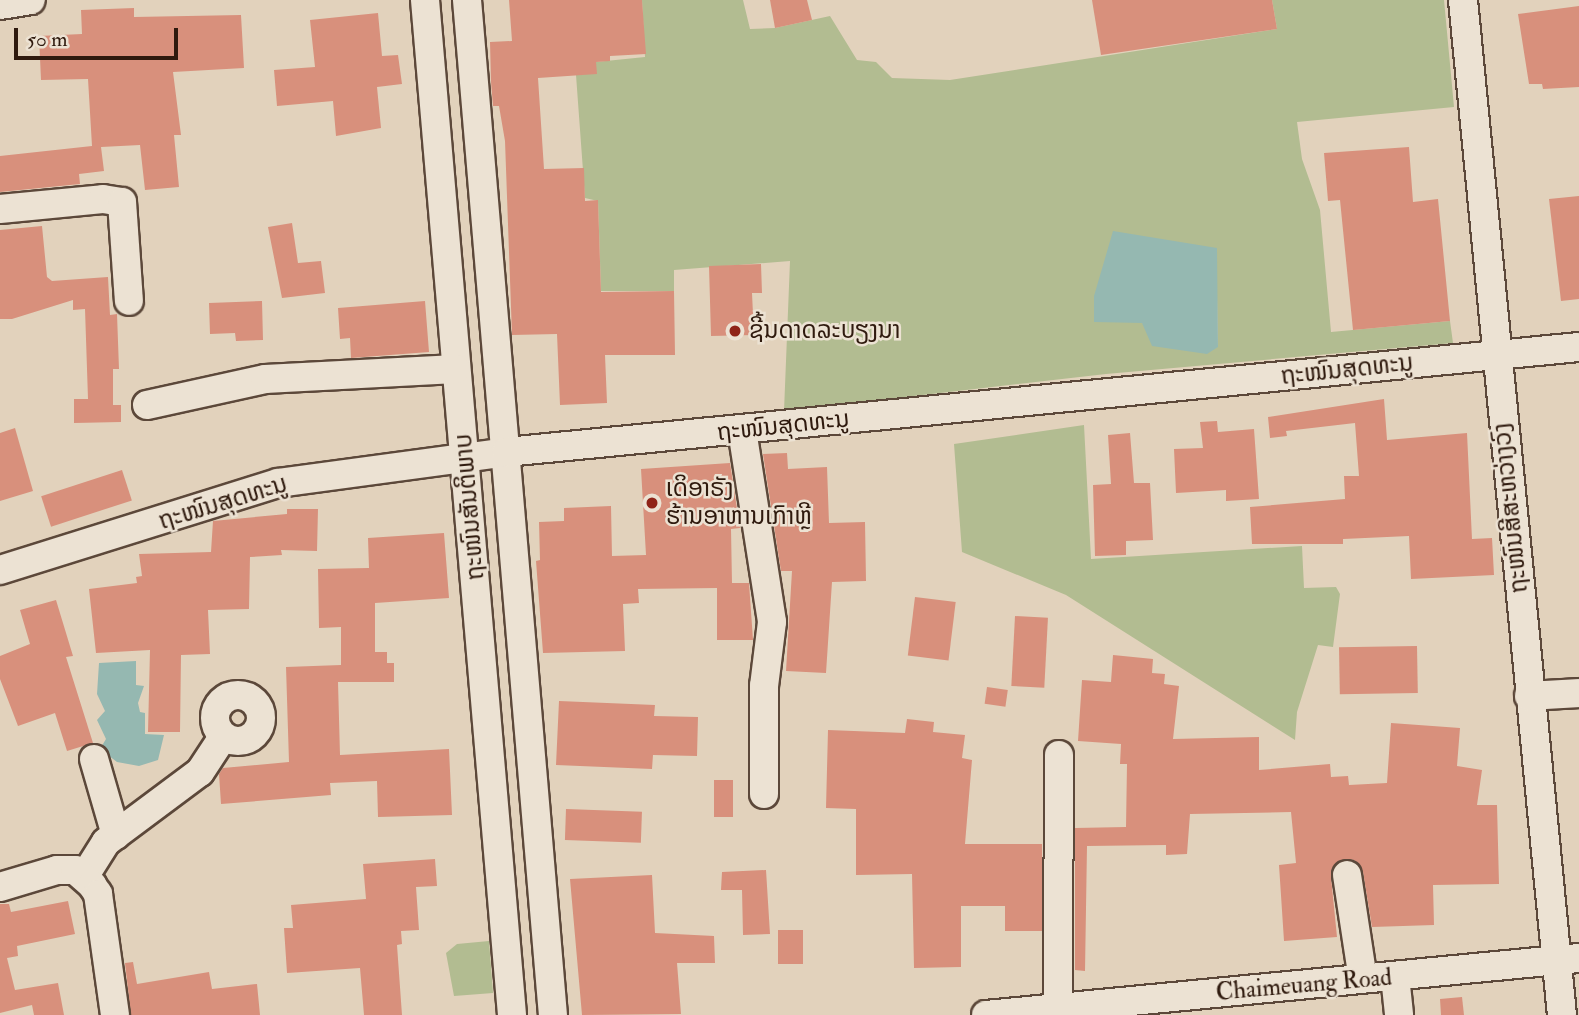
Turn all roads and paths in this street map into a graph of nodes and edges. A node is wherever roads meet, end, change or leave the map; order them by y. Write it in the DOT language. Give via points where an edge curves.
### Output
graph roads {
  1 [pos="31,0"];
  2 [pos="425,0"];
  3 [pos="467,0"];
  4 [pos="1463,0"];
  5 [pos="0,5"];
  6 [pos="0,209"];
  7 [pos="129,301"];
  8 [pos="1579,346"];
  9 [pos="1496,355"];
  10 [pos="456,369"];
  11 [pos="147,405"];
  12 [pos="742,430"];
  13 [pos="506,452"];
  14 [pos="467,461"];
  15 [pos="0,570"];
  16 [pos="1579,693"];
  17 [pos="1529,695"];
  18 [pos="223,737"];
  19 [pos="1059,755"];
  20 [pos="93,759"];
  21 [pos="764,794"];
  22 [pos="116,835"];
  23 [pos="1347,875"];
  24 [pos="84,877"];
  25 [pos="0,887"];
  26 [pos="1567,960"];
  27 [pos="1379,977"];
  28 [pos="1058,1008"];
  29 [pos="115,1015"];
  30 [pos="512,1015"];
  31 [pos="554,1015"];
  32 [pos="986,1015"];
  33 [pos="1382,1015"];
  34 [pos="1399,1015"];
  35 [pos="1562,1015"];
  1 -- 5 [label="street"];
  2 -- 10 [label="street, ຖະໜົນສັນຕິພາບ"];
  3 -- 13 [label="street, ຖະໜົນສັນຕິພາບ"];
  4 -- 9 [label="street, ຖະໜົນສີສະຫວ່າງວົງ"];
  6 -- 7 [label="street" via="103,199 122,202"];
  8 -- 9 [label="street, ຖະໜົນສຸດທະນູ"];
  9 -- 12 [label="street, ຖະໜົນສຸດທະນູ"];
  9 -- 17 [label="street, ຖະໜົນສີສະຫວ່າງວົງ"];
  10 -- 11 [label="street" via="265,379"];
  10 -- 14 [label="street, ຖະໜົນສັນຕິພາບ"];
  12 -- 13 [label="street, ຖະໜົນສຸດທະນູ"];
  12 -- 21 [label="street" via="772,622 764,686"];
  13 -- 14 [label="street, ຖະໜົນສຸດທະນູ"];
  13 -- 31 [label="street, ຖະໜົນສັນຕິພາບ"];
  14 -- 15 [label="street, ຖະໜົນສຸດທະນູ" via="278,483"];
  14 -- 30 [label="street, ຖະໜົນສັນຕິພາບ"];
  16 -- 17 [label="street"];
  17 -- 26 [label="street, ຖະໜົນສີສະຫວ່າງວົງ"];
  18 -- 22 [label="street" via="200,772"];
  19 -- 28 [label="street"];
  20 -- 22 [label="street"];
  22 -- 24 [label="street" via="106,842"];
  23 -- 27 [label="street"];
  24 -- 25 [label="street" via="75,870 57,870"];
  24 -- 29 [label="street" via="98,894"];
  26 -- 27 [label="street, Chaimeuang Road"];
  26 -- 35 [label="street, ຖະໜົນສີສະຫວ່າງວົງ"];
  27 -- 28 [label="street, Chaimeuang Road"];
  27 -- 33 [label="street"];
  27 -- 34 [label="street"];
  28 -- 32 [label="street, Chaimeuang Road"];
}
